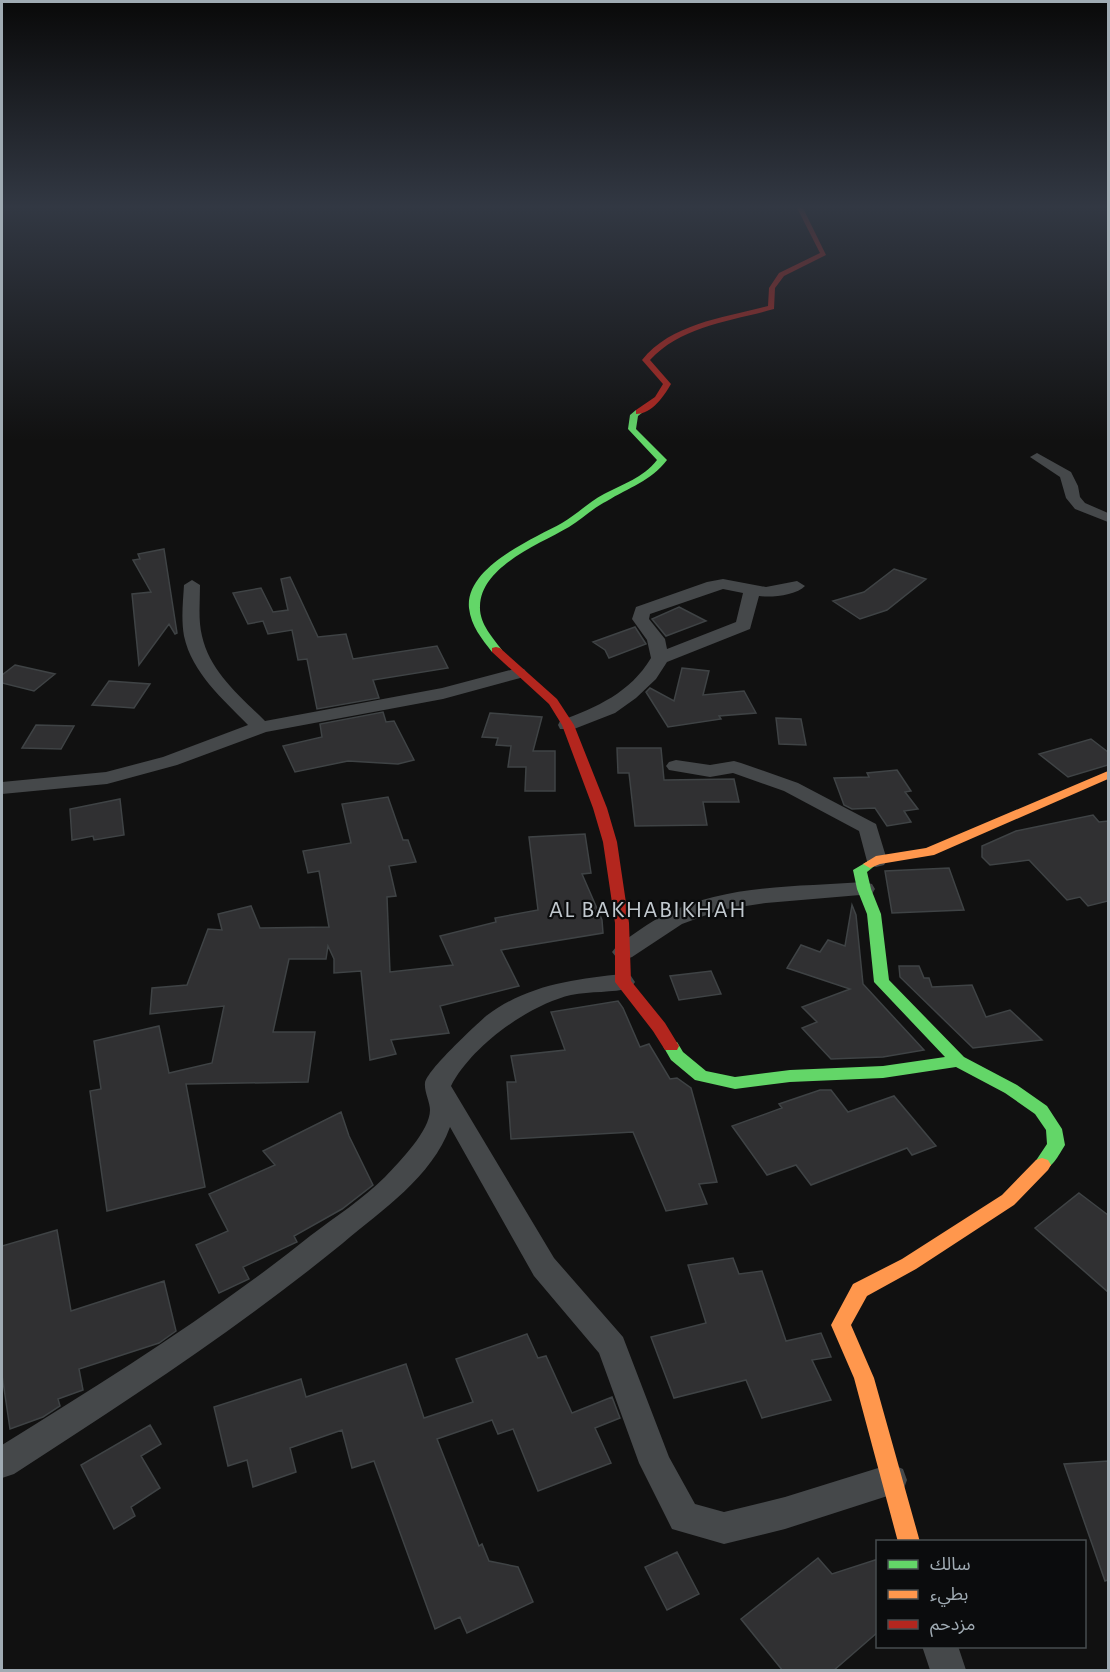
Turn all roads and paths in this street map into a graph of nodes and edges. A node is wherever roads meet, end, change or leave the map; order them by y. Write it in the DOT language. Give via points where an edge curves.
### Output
graph roads {
  1 [pos="774,284"];
  2 [pos="1038,457"];
  3 [pos="1108,519"];
  4 [pos="192,585"];
  5 [pos="797,586"];
  6 [pos="753,591"];
  7 [pos="660,658"];
  8 [pos="518,673"];
  9 [pos="567,726"];
  10 [pos="261,727"];
  11 [pos="676,766"];
  12 [pos="1108,775"];
  13 [pos="2,788"];
  14 [pos="876,860"];
  15 [pos="864,889"];
  16 [pos="624,952"];
  17 [pos="623,982"];
  18 [pos="958,1061"];
  19 [pos="438,1083"];
  20 [pos="2,1463"];
  21 [pos="891,1480"];
  22 [pos="908,1540"];
  23 [pos="940,1648"];
  24 [pos="948,1671"];
  1 -- 8 [label="street" via="771,307 711,323 648,352 646,360 666,384 665,391 634,415 632,429 662,460 652,475 610,494 574,520 513,554 477,591 471,606 476,623"];
  2 -- 3 [label="street" via="1066,474 1073,498 1080,506"];
  4 -- 10 [label="street" via="193,636 201,659"];
  5 -- 6 [label="street" via="777,592"];
  6 -- 7 [label="street" via="744,625"];
  6 -- 7 [label="street" via="713,585 642,611 640,619 656,639"];
  7 -- 9 [label="street" via="650,675 630,694 608,709"];
  8 -- 9 [label="street" via="562,713"];
  8 -- 10 [label="street" via="443,693"];
  9 -- 16 [label="street" via="605,825 620,904"];
  10 -- 13 [label="street" via="130,773 80,782"];
  11 -- 14 [label="street" via="710,771 734,766 791,787 869,828"];
  12 -- 14 [label="street" via="929,852"];
  14 -- 15 [label="street" via="860,870"];
  15 -- 16 [label="street" via="730,901 704,907 674,919"];
  15 -- 18 [label="street" via="874,914 882,982"];
  16 -- 17 [label="street"];
  17 -- 18 [label="street" via="677,1056 701,1076 735,1083 883,1072"];
  17 -- 19 [label="street" via="572,987 521,1005 489,1025"];
  18 -- 21 [label="street" via="1041,1110 1054,1129 1056,1145 1039,1170 1008,1200 909,1264 860,1290 841,1325 864,1378"];
  19 -- 20 [label="street" via="443,1113 432,1141 394,1185 212,1326"];
  19 -- 21 [label="street" via="544,1267 612,1346 655,1463 684,1518 724,1528"];
  21 -- 22 [label="street"];
  23 -- 24 [label="street"];
}
